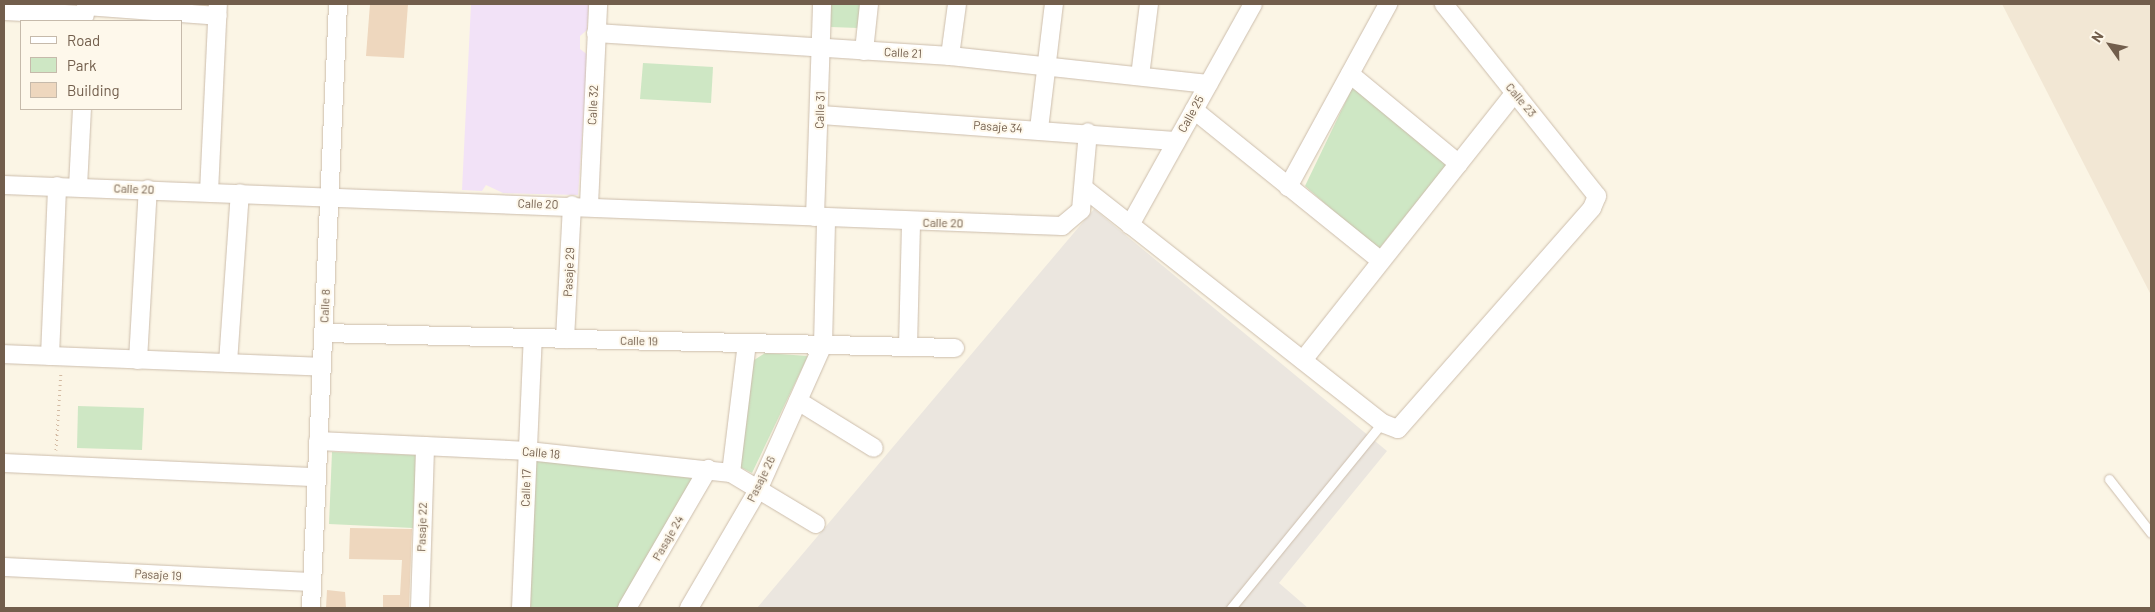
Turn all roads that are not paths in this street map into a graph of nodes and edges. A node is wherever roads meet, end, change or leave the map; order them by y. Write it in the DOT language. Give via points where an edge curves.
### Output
graph roads {
  1 [pos="338,4"];
  2 [pos="598,4"];
  3 [pos="822,4"];
  4 [pos="869,4"];
  5 [pos="957,4"];
  6 [pos="1054,4"];
  7 [pos="1149,4"];
  8 [pos="1253,4"];
  9 [pos="1388,4"];
  10 [pos="1444,4"];
  11 [pos="218,10"];
  12 [pos="4,11"];
  13 [pos="85,11"];
  14 [pos="596,33"];
  15 [pos="822,51"];
  16 [pos="864,51"];
  17 [pos="950,56"];
  18 [pos="1046,66"];
  19 [pos="1350,74"];
  20 [pos="1140,76"];
  21 [pos="1208,84"];
  22 [pos="1515,94"];
  23 [pos="82,110"];
  24 [pos="1194,110"];
  25 [pos="820,115"];
  26 [pos="1039,129"];
  27 [pos="1088,132"];
  28 [pos="1176,141"];
  29 [pos="1459,164"];
  30 [pos="4,185"];
  31 [pos="57,186"];
  32 [pos="78,187"];
  33 [pos="1288,187"];
  34 [pos="148,189"];
  35 [pos="1084,189"];
  36 [pos="209,192"];
  37 [pos="240,193"];
  38 [pos="329,197"];
  39 [pos="581,205"];
  40 [pos="820,217"];
  41 [pos="911,222"];
  42 [pos="1130,225"];
  43 [pos="1381,262"];
  44 [pos="323,333"];
  45 [pos="533,338"];
  46 [pos="565,339"];
  47 [pos="747,343"];
  48 [pos="823,345"];
  49 [pos="908,347"];
  50 [pos="955,348"];
  51 [pos="4,354"];
  52 [pos="56,356"];
  53 [pos="138,360"];
  54 [pos="1303,360"];
  55 [pos="228,363"];
  56 [pos="322,367"];
  57 [pos="798,401"];
  58 [pos="1382,423"];
  59 [pos="318,441"];
  60 [pos="425,446"];
  61 [pos="874,448"];
  62 [pos="528,451"];
  63 [pos="4,464"];
  64 [pos="708,469"];
  65 [pos="731,472"];
  66 [pos="317,477"];
  67 [pos="2109,479"];
  68 [pos="758,490"];
  69 [pos="816,524"];
  70 [pos="2151,533"];
  71 [pos="4,567"];
  72 [pos="312,582"];
  73 [pos="311,608"];
  74 [pos="420,608"];
  75 [pos="521,608"];
  76 [pos="628,608"];
  77 [pos="689,608"];
  78 [pos="1231,608"];
  1 -- 38 [label="street, Calle 8"];
  2 -- 14 [label="street, Calle 32"];
  3 -- 15 [label="street, Calle 31"];
  4 -- 16 [label="street"];
  5 -- 17 [label="street"];
  6 -- 18 [label="street"];
  7 -- 20 [label="street"];
  8 -- 21 [label="street, Calle 25"];
  9 -- 19 [label="street"];
  10 -- 22 [label="street, Calle 23"];
  11 -- 13 [label="street"];
  11 -- 36 [label="street"];
  12 -- 13 [label="street"];
  14 -- 15 [label="street, Calle 21"];
  14 -- 39 [label="street, Calle 32"];
  15 -- 16 [label="street, Calle 21"];
  15 -- 25 [label="street, Calle 31"];
  16 -- 17 [label="street, Calle 21"];
  17 -- 18 [label="street, Calle 21"];
  18 -- 20 [label="street, Calle 21"];
  18 -- 26 [label="street"];
  19 -- 29 [label="street"];
  19 -- 33 [label="street"];
  20 -- 21 [label="street, Calle 21"];
  21 -- 24 [label="street, Calle 25"];
  22 -- 29 [label="street"];
  22 -- 58 [label="street, Calle 23" via="1597,196 1592,208 1410,419 1398,430"];
  23 -- 32 [label="street"];
  24 -- 28 [label="street, Calle 25"];
  24 -- 33 [label="street"];
  25 -- 26 [label="street, Pasaje 34"];
  25 -- 40 [label="street, Calle 31"];
  26 -- 27 [label="street, Pasaje 34"];
  27 -- 28 [label="street, Pasaje 34"];
  27 -- 35 [label="street"];
  28 -- 42 [label="street, Calle 25"];
  29 -- 43 [label="street"];
  30 -- 31 [label="street, Calle 20"];
  31 -- 32 [label="street, Calle 20"];
  31 -- 52 [label="street"];
  32 -- 34 [label="street, Calle 20"];
  33 -- 43 [label="street"];
  34 -- 36 [label="street, Calle 20"];
  34 -- 53 [label="street"];
  35 -- 41 [label="street, Calle 20" via="1081,210 1072,221 1062,226"];
  35 -- 42 [label="street"];
  36 -- 37 [label="street, Calle 20"];
  37 -- 38 [label="street, Calle 20"];
  37 -- 55 [label="street"];
  38 -- 39 [label="street, Calle 20"];
  38 -- 44 [label="street, Calle 8"];
  39 -- 40 [label="street, Calle 20"];
  39 -- 46 [label="street, Pasaje 29"];
  40 -- 41 [label="street, Calle 20"];
  40 -- 48 [label="street, Calle 31"];
  41 -- 49 [label="street"];
  42 -- 54 [label="street"];
  43 -- 54 [label="street"];
  44 -- 45 [label="street, Calle 19"];
  44 -- 56 [label="street, Calle 8"];
  45 -- 46 [label="street, Calle 19"];
  45 -- 62 [label="street, Calle 17"];
  46 -- 47 [label="street, Calle 19"];
  47 -- 48 [label="street, Calle 19"];
  47 -- 65 [label="street"];
  48 -- 49 [label="street, Calle 19"];
  48 -- 57 [label="street, Pasaje 26"];
  49 -- 50 [label="street, Calle 19"];
  51 -- 52 [label="street"];
  52 -- 53 [label="street"];
  53 -- 55 [label="street"];
  54 -- 58 [label="street"];
  55 -- 56 [label="street"];
  56 -- 59 [label="street, Calle 8"];
  57 -- 61 [label="street"];
  57 -- 68 [label="street, Pasaje 26"];
  58 -- 78 [label="lane"];
  59 -- 60 [label="street, Calle 18"];
  59 -- 66 [label="street, Calle 8"];
  60 -- 62 [label="street, Calle 18"];
  60 -- 74 [label="street, Pasaje 22"];
  62 -- 64 [label="street, Calle 18"];
  62 -- 75 [label="street, Calle 17"];
  63 -- 66 [label="street"];
  64 -- 65 [label="street, Calle 18"];
  64 -- 76 [label="street, Pasaje 24"];
  65 -- 68 [label="street, Calle 18"];
  66 -- 72 [label="street, Calle 8"];
  67 -- 70 [label="lane"];
  68 -- 69 [label="street, Calle 18"];
  68 -- 77 [label="street, Pasaje 26"];
  71 -- 72 [label="street, Pasaje 19"];
  72 -- 73 [label="street, Calle 8"];
}
